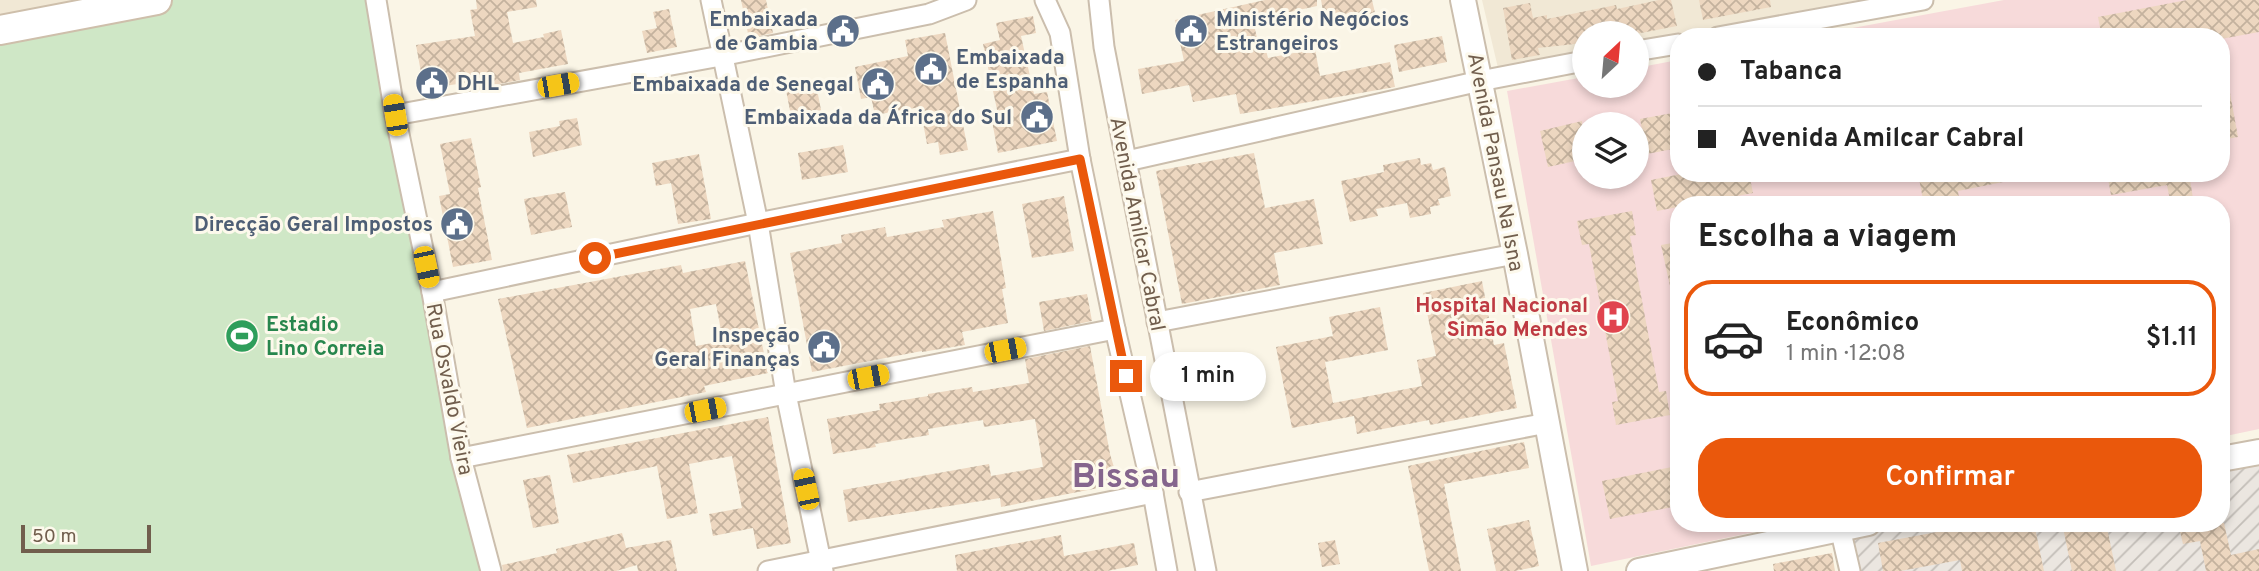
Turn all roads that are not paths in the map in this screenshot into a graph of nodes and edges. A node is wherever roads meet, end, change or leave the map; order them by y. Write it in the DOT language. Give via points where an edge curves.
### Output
graph roads {
  1 [pos="157,0"];
  2 [pos="376,0"];
  3 [pos="711,0"];
  4 [pos="966,0"];
  5 [pos="1045,0"];
  6 [pos="1099,0"];
  7 [pos="1463,0"];
  8 [pos="1923,0"];
  9 [pos="1768,28"];
  10 [pos="0,30"];
  11 [pos="1670,45"];
  12 [pos="1649,49"];
  13 [pos="722,55"];
  14 [pos="1572,63"];
  15 [pos="1480,81"];
  16 [pos="395,115"];
  17 [pos="1080,159"];
  18 [pos="1127,161"];
  19 [pos="758,223"];
  20 [pos="1515,254"];
  21 [pos="432,292"];
  22 [pos="1157,322"];
  23 [pos="1115,329"];
  24 [pos="786,394"];
  25 [pos="1547,423"];
  26 [pos="2259,452"];
  27 [pos="2230,457"];
  28 [pos="461,458"];
  29 [pos="1189,492"];
  30 [pos="1153,493"];
  31 [pos="1821,532"];
  32 [pos="1841,532"];
  33 [pos="822,566"];
  34 [pos="491,571"];
  35 [pos="768,571"];
  36 [pos="1167,571"];
  37 [pos="1206,571"];
  38 [pos="1575,571"];
  39 [pos="1639,571"];
  40 [pos="1850,571"];
  1 -- 10 [label="main road"];
  2 -- 16 [label="street, Rua Osvaldo Vieira"];
  3 -- 13 [label="street"];
  4 -- 13 [label="street" via="929,14"];
  5 -- 17 [label="street, Avenida Amilcar Cabral" via="1060,33"];
  6 -- 18 [label="street, Avenida Amilcar Cabral"];
  7 -- 15 [label="street, Avenida Pansau Na Isna"];
  8 -- 9 [label="street"];
  11 -- 12 [label="street"];
  13 -- 16 [label="street"];
  13 -- 19 [label="street"];
  14 -- 15 [label="street"];
  15 -- 18 [label="street"];
  15 -- 20 [label="street, Avenida Pansau Na Isna"];
  16 -- 21 [label="street, Rua Osvaldo Vieira"];
  17 -- 19 [label="street"];
  17 -- 23 [label="street, Avenida Amilcar Cabral"];
  18 -- 22 [label="street, Avenida Amilcar Cabral"];
  19 -- 21 [label="street"];
  19 -- 24 [label="street"];
  20 -- 22 [label="street"];
  20 -- 25 [label="street, Avenida Pansau Na Isna"];
  21 -- 28 [label="street, Rua Osvaldo Vieira"];
  22 -- 29 [label="street, Avenida Amilcar Cabral"];
  23 -- 24 [label="street"];
  23 -- 30 [label="street, Avenida Amilcar Cabral"];
  24 -- 28 [label="street"];
  24 -- 33 [label="street"];
  25 -- 29 [label="street"];
  25 -- 38 [label="street, Avenida Pansau Na Isna"];
  26 -- 27 [label="street"];
  28 -- 34 [label="street, Rua Osvaldo Vieira"];
  29 -- 37 [label="street, Avenida Amilcar Cabral"];
  30 -- 33 [label="street"];
  30 -- 36 [label="street, Avenida Amilcar Cabral"];
  31 -- 39 [label="street"];
  32 -- 40 [label="street"];
  33 -- 35 [label="street"];
}
